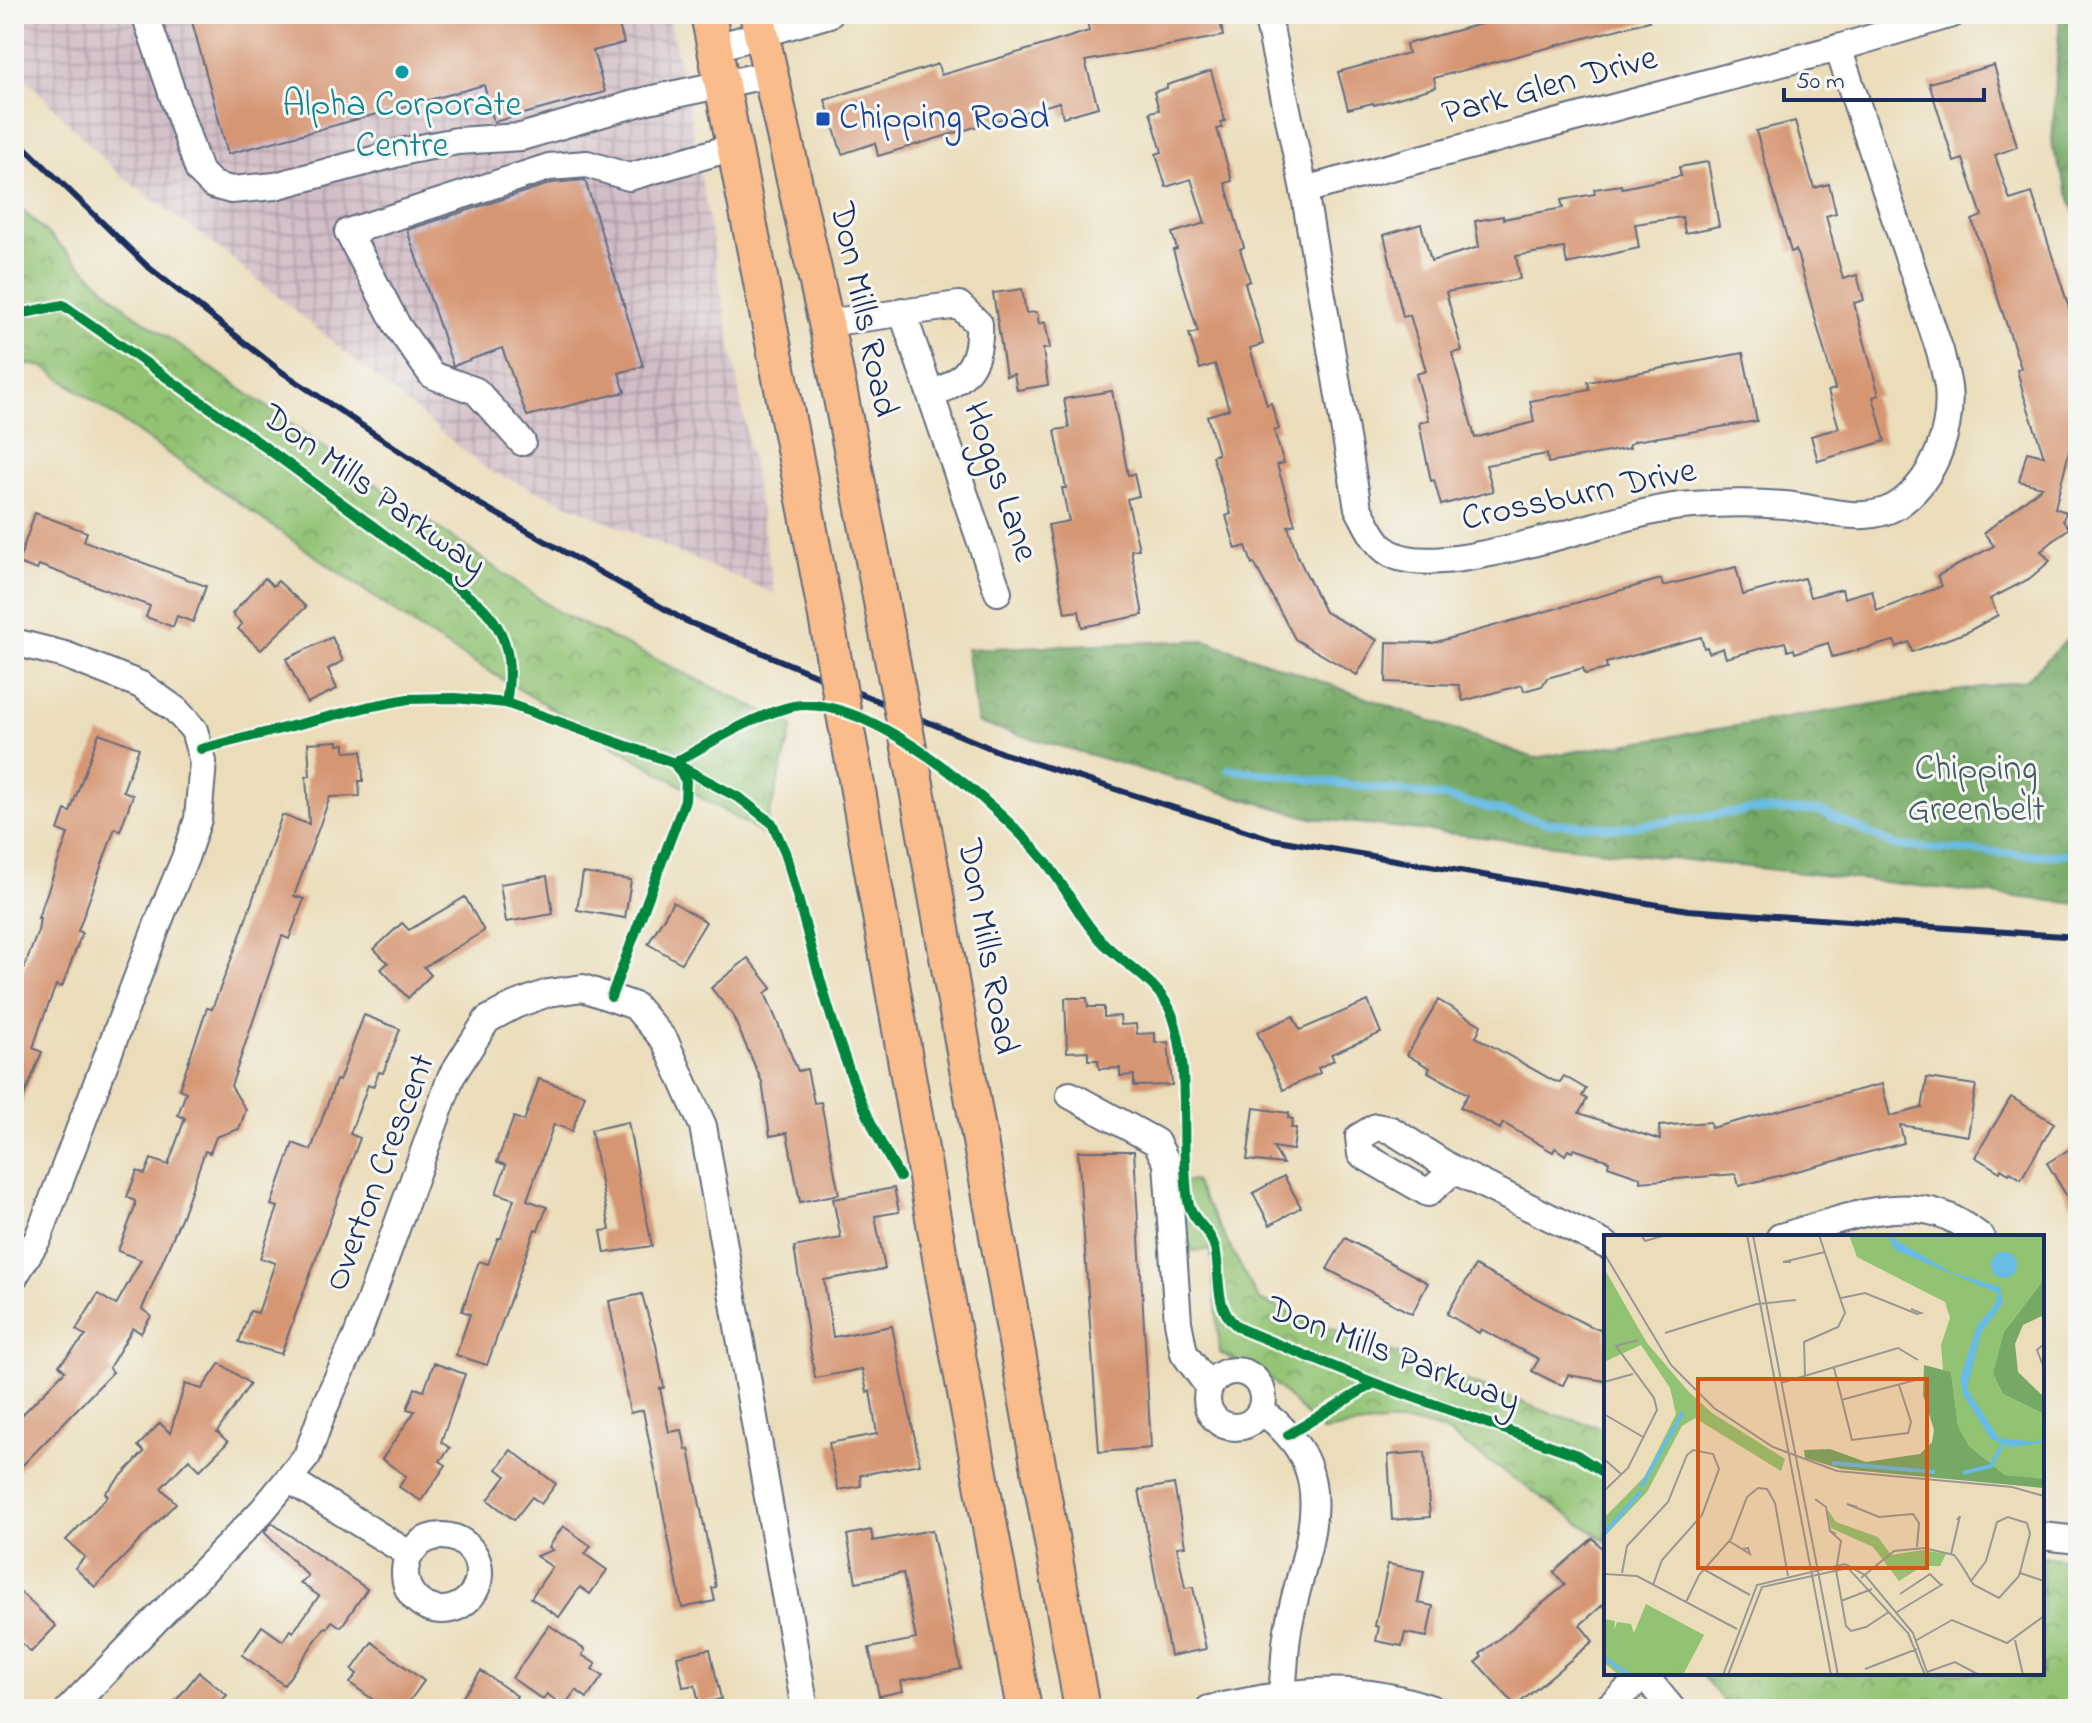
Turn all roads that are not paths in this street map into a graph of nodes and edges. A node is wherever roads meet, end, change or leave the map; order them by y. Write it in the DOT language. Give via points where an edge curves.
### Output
graph roads {
  1 [pos="145,14"];
  2 [pos="708,14"];
  3 [pos="829,14"];
  4 [pos="1267,14"];
  5 [pos="1952,14"];
  6 [pos="759,24"];
  7 [pos="714,48"];
  8 [pos="1838,48"];
  9 [pos="770,74"];
  10 [pos="722,83"];
  11 [pos="734,147"];
  12 [pos="1304,190"];
  13 [pos="902,311"];
  14 [pos="826,323"];
  15 [pos="932,395"];
  16 [pos="522,442"];
  17 [pos="998,592"];
  18 [pos="14,642"];
  19 [pos="1070,1095"];
  20 [pos="1454,1170"];
  21 [pos="1787,1235"];
  22 [pos="1978,1235"];
  23 [pos="1604,1244"];
  24 [pos="14,1277"];
  25 [pos="1209,1387"];
  26 [pos="1260,1413"];
  27 [pos="290,1480"];
  28 [pos="2044,1536"];
  29 [pos="2078,1540"];
  30 [pos="409,1554"];
  31 [pos="1645,1675"];
  32 [pos="1647,1675"];
  33 [pos="1281,1701"];
  34 [pos="69,1709"];
  35 [pos="805,1709"];
  36 [pos="1024,1709"];
  37 [pos="1082,1709"];
  38 [pos="1209,1709"];
  39 [pos="1432,1709"];
  40 [pos="1606,1709"];
  41 [pos="1672,1709"];
  1 -- 10 [label="street" via="199,171 213,185 231,190 275,186 457,141 521,137"];
  2 -- 7 [label="main road"];
  3 -- 6 [label="street"];
  4 -- 12 [label="street, Crossburn Drive"];
  5 -- 8 [label="street, Park Glen Drive"];
  6 -- 7 [label="street"];
  6 -- 9 [label="main road, Don Mills Road"];
  7 -- 10 [label="main road"];
  8 -- 12 [label="street, Park Glen Drive"];
  8 -- 12 [label="street, Crossburn Drive" via="1948,387 1938,456 1917,487 1885,511 1844,514 1784,505 1708,503 1635,514 1462,559 1433,562 1389,553 1356,500"];
  9 -- 10 [label="street"];
  9 -- 14 [label="main road, Don Mills Road"];
  10 -- 11 [label="main road"];
  11 -- 16 [label="street" via="629,177 587,164 549,167 348,232 398,327 432,375 476,391"];
  11 -- 36 [label="main road, bridge" via="809,525"];
  13 -- 14 [label="street, Hoggs Lane"];
  13 -- 15 [label="street, Hoggs Lane"];
  13 -- 15 [label="street, Hoggs Lane" via="959,305 979,324 980,346 968,371"];
  14 -- 37 [label="main road, Don Mills Road, bridge" via="916,784"];
  15 -- 17 [label="street, Hoggs Lane"];
  18 -- 24 [label="street" via="65,655 141,685 194,730 203,762 198,819 185,858 38,1238"];
  19 -- 25 [label="street" via="1156,1142 1167,1163 1178,1322 1184,1353"];
  20 -- 23 [label="street"];
  21 -- 22 [label="street" via="1900,1208 1938,1213"];
  25 -- 26 [label="street" via="1208,1409 1221,1424 1246,1425"];
  25 -- 26 [label="street" via="1229,1372 1248,1374 1263,1393"];
  26 -- 33 [label="street" via="1270,1416 1299,1447 1311,1472 1315,1504 1288,1628"];
  27 -- 30 [label="street"];
  27 -- 34 [label="street, Overton Crescent"];
  27 -- 35 [label="street, Overton Crescent" via="307,1456 357,1336 451,1077 487,1020 548,993 583,988 635,1006 665,1041 703,1126"];
  28 -- 29 [label="street"];
  31 -- 40 [label="street"];
  32 -- 41 [label="street"];
  33 -- 38 [label="street"];
  33 -- 39 [label="street" via="1344,1691"];
}
